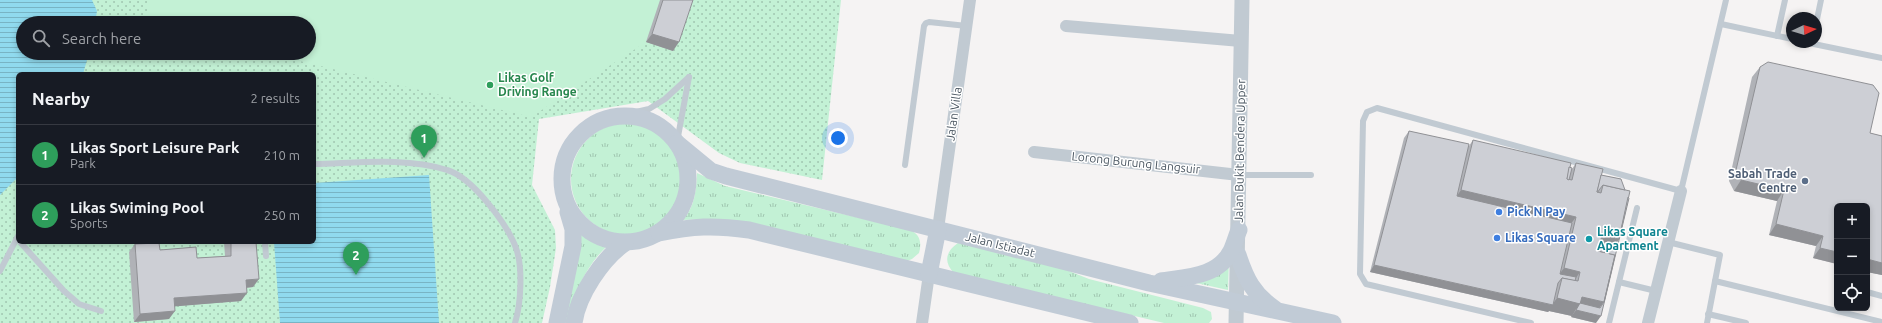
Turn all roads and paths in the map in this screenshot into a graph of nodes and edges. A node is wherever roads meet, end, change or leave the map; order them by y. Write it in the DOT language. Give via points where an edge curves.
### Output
graph roads {
  1 [pos="970,0"];
  2 [pos="1242,0"];
  3 [pos="1726,0"];
  4 [pos="1785,0"];
  5 [pos="1821,0"];
  6 [pos="1818,12"];
  7 [pos="1721,24"];
  8 [pos="967,26"];
  9 [pos="1066,26"];
  10 [pos="1777,36"];
  11 [pos="1786,38"];
  12 [pos="1241,41"];
  13 [pos="1822,45"];
  14 [pos="1882,58"];
  15 [pos="623,115"];
  16 [pos="677,143"];
  17 [pos="1034,152"];
  18 [pos="316,164"];
  19 [pos="905,165"];
  20 [pos="1239,175"];
  21 [pos="1311,175"];
  22 [pos="562,188"];
  23 [pos="1681,191"];
  24 [pos="1637,208"];
  25 [pos="938,229"];
  26 [pos="1239,230"];
  27 [pos="659,233"];
  28 [pos="1668,242"];
  29 [pos="16,243"];
  30 [pos="625,243"];
  31 [pos="23,244"];
  32 [pos="265,244"];
  33 [pos="1238,255"];
  34 [pos="266,256"];
  35 [pos="0,271"];
  36 [pos="929,274"];
  37 [pos="1715,281"];
  38 [pos="1619,282"];
  39 [pos="1149,283"];
  40 [pos="1656,291"];
  41 [pos="1870,293"];
  42 [pos="1882,296"];
  43 [pos="1236,302"];
  44 [pos="101,311"];
  45 [pos="1278,311"];
  46 [pos="1708,314"];
  47 [pos="1882,322"];
  48 [pos="515,323"];
  49 [pos="556,323"];
  50 [pos="574,323"];
  51 [pos="922,323"];
  52 [pos="1130,323"];
  53 [pos="1236,323"];
  54 [pos="1333,323"];
  55 [pos="1531,323"];
  56 [pos="1609,323"];
  57 [pos="1648,323"];
  58 [pos="1706,323"];
  59 [pos="1746,323"];
  1 -- 8 [label="street, Jalan Villa"];
  2 -- 12 [label="street, Jalan Bukit Bendera Upper"];
  3 -- 7 [label="lane"];
  4 -- 10 [label="lane"];
  5 -- 6 [label="lane"];
  7 -- 10 [label="lane"];
  7 -- 23 [label="lane"];
  8 -- 19 [label="lane" via="929,22 924,26"];
  8 -- 25 [label="street, Jalan Villa"];
  9 -- 12 [label="street"];
  10 -- 11 [label="lane"];
  12 -- 20 [label="street, Jalan Bukit Bendera Upper"];
  13 -- 14 [label="lane"];
  15 -- 16 [label="main road" via="650,121 662,128"];
  15 -- 16 [label="lane" via="649,109 665,99 689,77"];
  15 -- 22 [label="main road" via="602,120 584,130 570,147 563,167"];
  16 -- 25 [label="main road, Jalan Istiadat" via="711,171 726,176"];
  16 -- 27 [label="main road" via="686,161 686,195 674,220"];
  17 -- 20 [label="street, Lorong Burung Langsuir"];
  18 -- 48 [label="lane" via="394,163 449,170 460,176 492,208 516,248 520,307"];
  20 -- 21 [label="lane"];
  20 -- 26 [label="street, Jalan Bukit Bendera Upper"];
  22 -- 30 [label="main road" via="570,210 584,227 603,239"];
  22 -- 49 [label="main road" via="573,229 573,246"];
  23 -- 28 [label="street"];
  23 -- 55 [label="lane" via="1377,108 1367,112 1363,120 1360,274 1366,284"];
  24 -- 38 [label="lane"];
  25 -- 36 [label="main road"];
  25 -- 39 [label="main road, Jalan Istiadat"];
  26 -- 33 [label="street, Jalan Bukit Bendera Upper"];
  26 -- 39 [label="main road" via="1230,252 1211,270 1198,276"];
  27 -- 30 [label="main road" via="637,242"];
  27 -- 36 [label="main road" via="691,227 749,230"];
  28 -- 37 [label="lane" via="1720,255"];
  28 -- 40 [label="street"];
  29 -- 35 [label="lane"];
  30 -- 50 [label="main road" via="618,247 590,279"];
  31 -- 44 [label="lane" via="79,304"];
  32 -- 34 [label="lane"];
  33 -- 43 [label="street, Jalan Bukit Bendera Upper"];
  33 -- 45 [label="main road" via="1246,279 1261,299"];
  36 -- 51 [label="street"];
  36 -- 52 [label="main road"];
  37 -- 46 [label="lane"];
  37 -- 47 [label="lane"];
  38 -- 40 [label="lane"];
  38 -- 56 [label="lane"];
  39 -- 43 [label="main road, Jalan Istiadat"];
  40 -- 57 [label="street"];
  41 -- 42 [label="lane"];
  43 -- 45 [label="main road, Jalan Istiadat"];
  43 -- 53 [label="street, Jalan Bukit Bendera Upper"];
  45 -- 54 [label="main road, Jalan Istiadat"];
  46 -- 58 [label="lane"];
  46 -- 59 [label="lane"];
}
